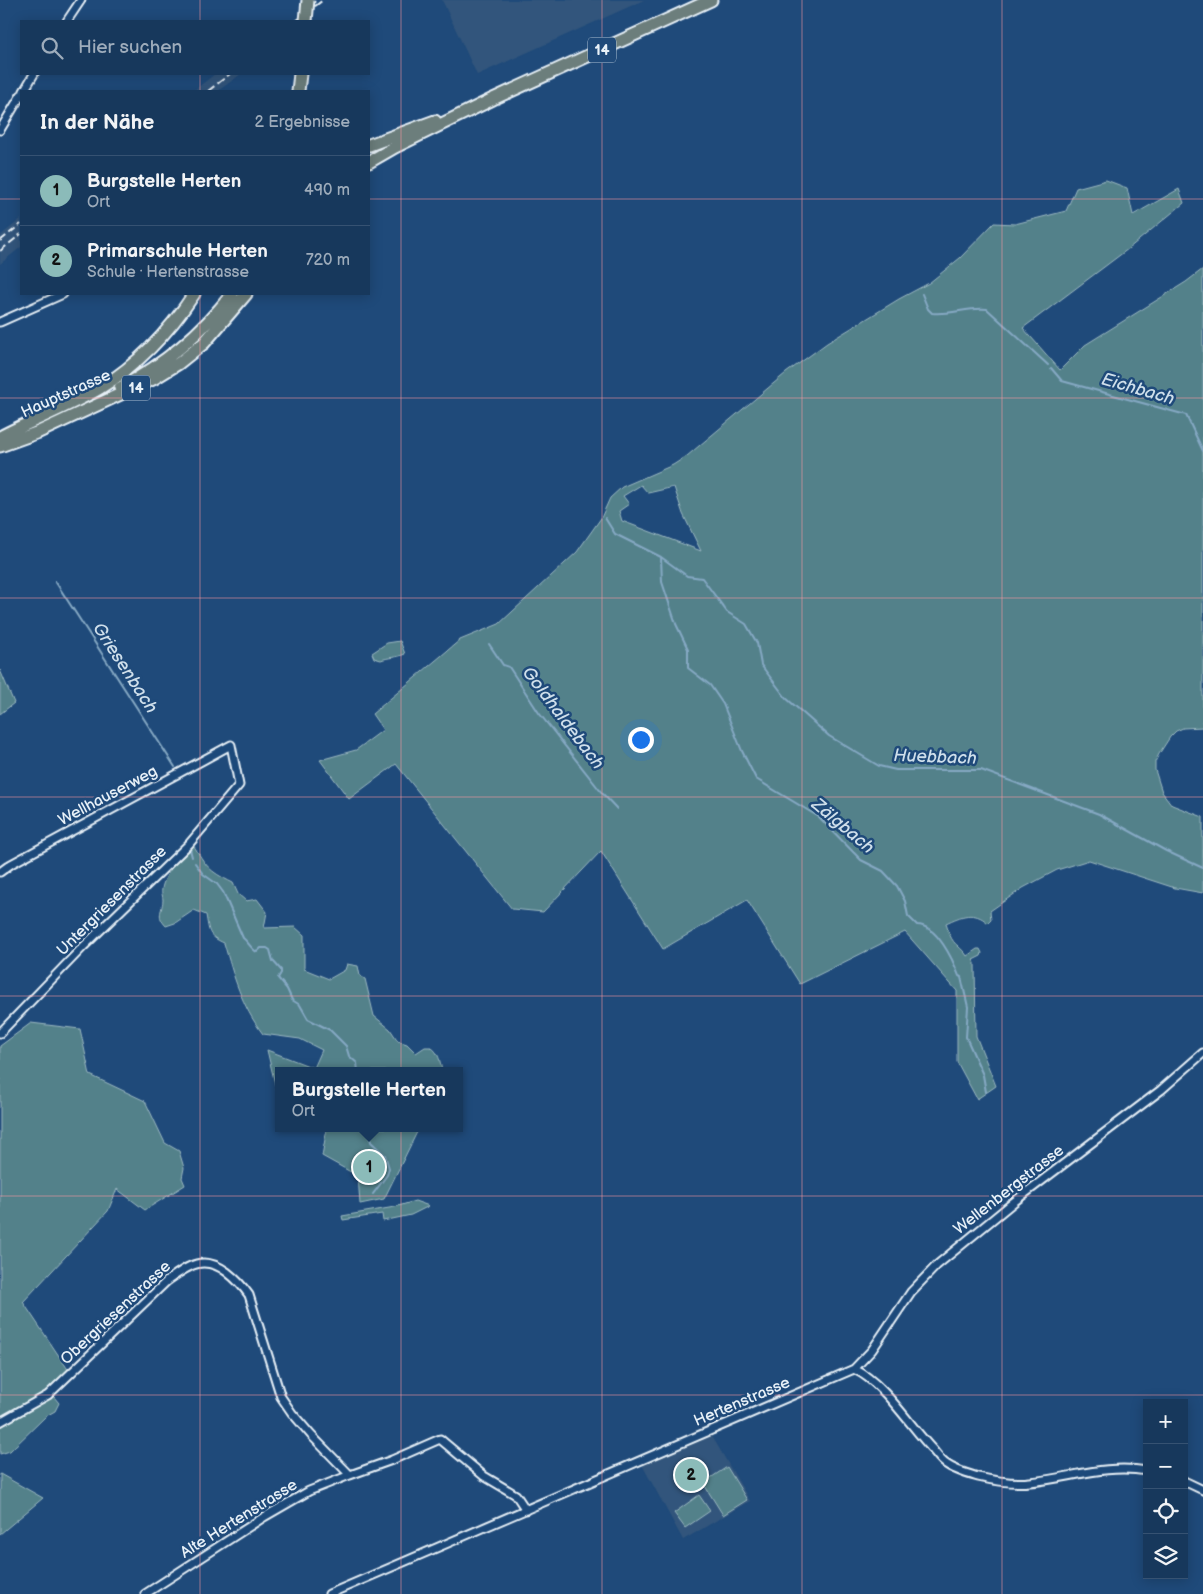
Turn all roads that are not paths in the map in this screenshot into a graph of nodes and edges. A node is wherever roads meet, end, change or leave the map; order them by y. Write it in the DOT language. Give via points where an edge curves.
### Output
graph roads {
  1 [pos="81,0"];
  2 [pos="308,0"];
  3 [pos="711,0"];
  4 [pos="68,20"];
  5 [pos="306,20"];
  6 [pos="33,75"];
  7 [pos="300,75"];
  8 [pos="25,90"];
  9 [pos="298,90"];
  10 [pos="20,97"];
  11 [pos="493,99"];
  12 [pos="0,130"];
  13 [pos="370,145"];
  14 [pos="370,161"];
  15 [pos="61,295"];
  16 [pos="193,295"];
  17 [pos="231,295"];
  18 [pos="245,295"];
  19 [pos="0,322"];
  20 [pos="0,438"];
  21 [pos="0,442"];
  22 [pos="0,446"];
  23 [pos="231,745"];
  24 [pos="0,872"];
  25 [pos="0,1033"];
  26 [pos="1203,1053"];
  27 [pos="854,1369"];
  28 [pos="0,1422"];
  29 [pos="1143,1471"];
  30 [pos="350,1475"];
  31 [pos="1188,1483"];
  32 [pos="1203,1490"];
  33 [pos="526,1510"];
  34 [pos="145,1594"];
  35 [pos="329,1594"];
  1 -- 4 [label="street"];
  2 -- 5 [label="main road, bridge"];
  3 -- 11 [label="main road, 14"];
  6 -- 8 [label="street"];
  7 -- 9 [label="main road"];
  10 -- 12 [label="street"];
  11 -- 13 [label="main road, 14"];
  11 -- 14 [label="main road, 14"];
  15 -- 19 [label="street"];
  16 -- 20 [label="main road, 14" via="162,337 120,374"];
  17 -- 21 [label="main road, Hauptstrasse" via="197,335 157,367 106,395"];
  18 -- 22 [label="main road, 14" via="204,343 160,375 39,432"];
  23 -- 24 [label="street, Wellhauserweg"];
  23 -- 25 [label="street, Untergriesenstrasse" via="239,785 177,856"];
  26 -- 27 [label="street, Wellenbergstrasse" via="1161,1090 937,1265 911,1292 872,1350"];
  27 -- 29 [label="street" via="864,1374 893,1402 946,1465 971,1475 1000,1482 1030,1482 1105,1469"];
  27 -- 33 [label="street, Hertenstrasse"];
  28 -- 30 [label="street, Obergriesenstrasse" via="48,1395 167,1281 185,1268 205,1262 218,1265 249,1295 281,1397 311,1435"];
  30 -- 33 [label="street" via="440,1439 484,1476 516,1495"];
  30 -- 34 [label="street, Alte Hertenstrasse" via="309,1491 264,1517"];
  31 -- 32 [label="street"];
  33 -- 35 [label="street, Hertenstrasse"];
}
